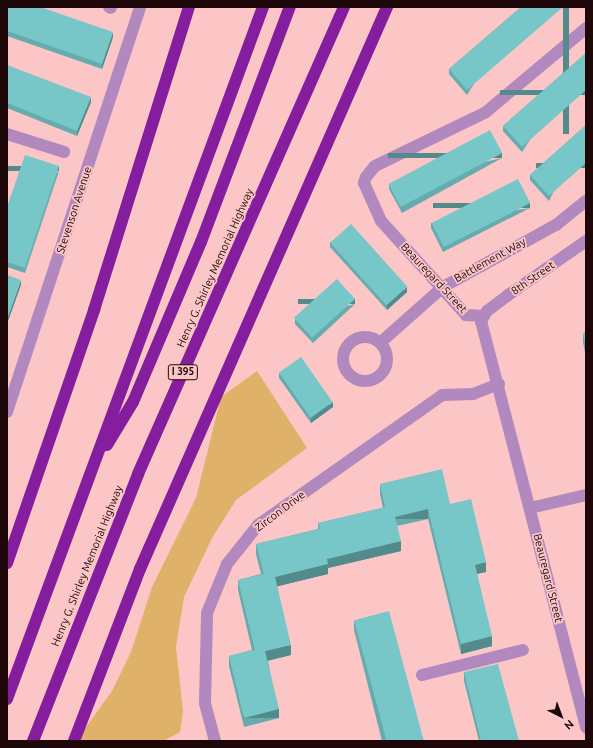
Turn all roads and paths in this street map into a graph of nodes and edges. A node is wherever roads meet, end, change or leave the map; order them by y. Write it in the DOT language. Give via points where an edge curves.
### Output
graph roads {
  1 [pos="140,7"];
  2 [pos="189,7"];
  3 [pos="263,7"];
  4 [pos="290,7"];
  5 [pos="344,7"];
  6 [pos="387,7"];
  7 [pos="586,28"];
  8 [pos="7,134"];
  9 [pos="64,152"];
  10 [pos="586,201"];
  11 [pos="586,241"];
  12 [pos="443,287"];
  13 [pos="483,316"];
  14 [pos="381,342"];
  15 [pos="499,384"];
  16 [pos="7,412"];
  17 [pos="93,466"];
  18 [pos="586,495"];
  19 [pos="530,508"];
  20 [pos="7,563"];
  21 [pos="523,650"];
  22 [pos="422,675"];
  23 [pos="7,699"];
  24 [pos="586,728"];
  25 [pos="33,741"];
  26 [pos="74,741"];
  27 [pos="215,741"];
  1 -- 16 [label="street, Stevenson Avenue"];
  2 -- 20 [label="highway" via="94,310"];
  3 -- 17 [label="highway"];
  4 -- 17 [label="highway" via="239,148 136,394"];
  5 -- 25 [label="highway, Henry G. Shirley Memorial Highway / I 395" via="138,474"];
  6 -- 26 [label="highway" via="140,569"];
  7 -- 12 [label="street, Beauregard Street" via="486,112 374,166 366,176 364,183 381,221"];
  8 -- 9 [label="street"];
  10 -- 12 [label="street, Battlement Way" via="556,225"];
  11 -- 13 [label="street, 8th Street"];
  12 -- 13 [label="street, Beauregard Street" via="466,315"];
  12 -- 14 [label="street, Battlement Way"];
  13 -- 15 [label="street, Beauregard Street" via="482,330"];
  15 -- 19 [label="street, Beauregard Street"];
  15 -- 27 [label="street, Zircon Drive" via="473,394 442,395 258,525 227,564 207,613 205,703"];
  17 -- 23 [label="highway"];
  18 -- 19 [label="street"];
  19 -- 24 [label="street, Beauregard Street"];
  21 -- 22 [label="street"];
}
